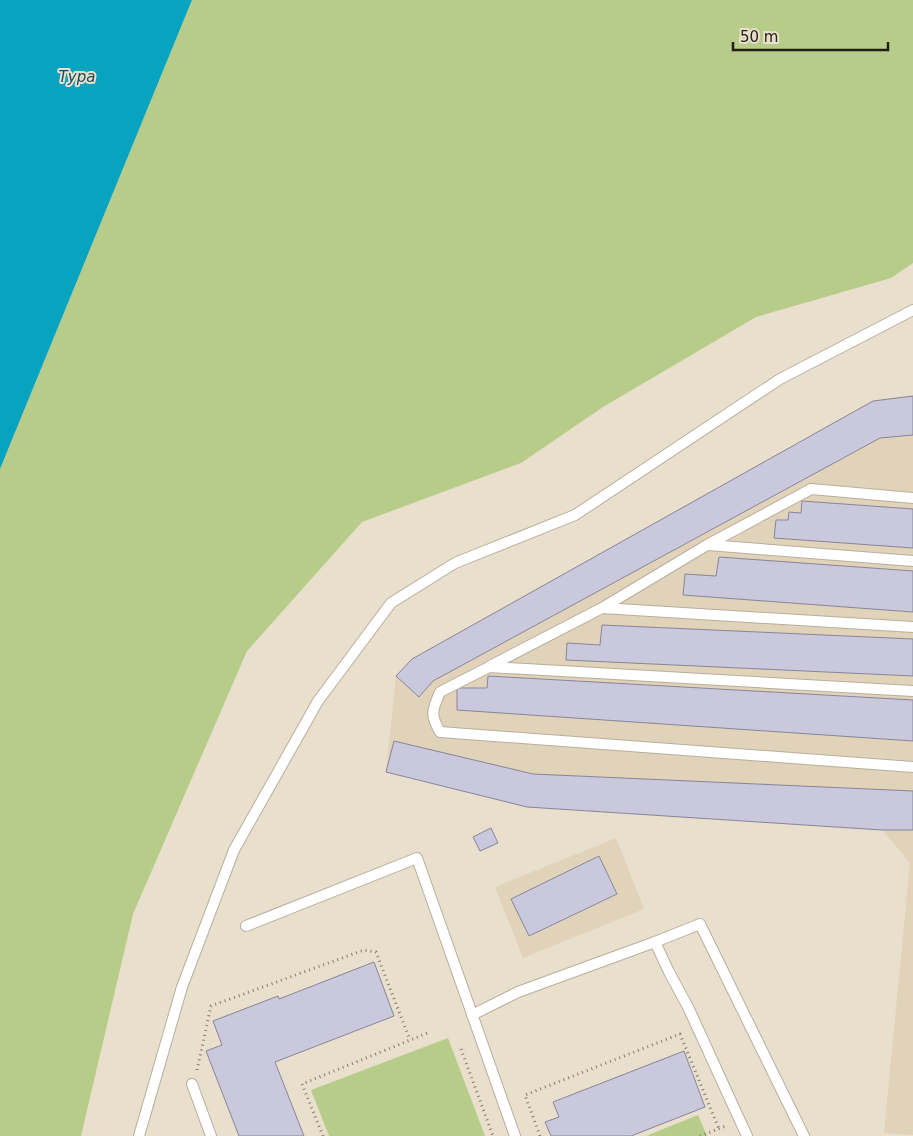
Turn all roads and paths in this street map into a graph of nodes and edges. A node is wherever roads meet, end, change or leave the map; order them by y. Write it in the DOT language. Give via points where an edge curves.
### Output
graph roads {
  1 [pos="913,310"];
  2 [pos="913,498"];
  3 [pos="707,545"];
  4 [pos="913,561"];
  5 [pos="602,608"];
  6 [pos="913,627"];
  7 [pos="489,667"];
  8 [pos="913,691"];
  9 [pos="913,768"];
  10 [pos="246,926"];
  11 [pos="655,942"];
  12 [pos="472,1015"];
  13 [pos="430,1032"];
  14 [pos="410,1040"];
  15 [pos="461,1049"];
  16 [pos="194,1080"];
  17 [pos="139,1136"];
  18 [pos="211,1136"];
  19 [pos="323,1136"];
  20 [pos="493,1136"];
  21 [pos="515,1136"];
  22 [pos="540,1136"];
  23 [pos="700,1136"];
  24 [pos="748,1136"];
  25 [pos="804,1136"];
  1 -- 17 [label="lane" via="780,379 575,515 455,563 391,603 318,701 234,850 182,987"];
  2 -- 3 [label="lane" via="811,489"];
  3 -- 4 [label="lane"];
  3 -- 5 [label="lane"];
  5 -- 6 [label="lane"];
  5 -- 7 [label="lane"];
  7 -- 8 [label="lane"];
  7 -- 9 [label="lane" via="440,692 434,704 433,720 440,732"];
  10 -- 12 [label="lane" via="417,858"];
  11 -- 12 [label="lane" via="518,992"];
  11 -- 24 [label="lane"];
  11 -- 25 [label="lane" via="700,924"];
  12 -- 21 [label="lane"];
  13 -- 14 [label="path"];
  14 -- 16 [label="path" via="376,952 364,950 212,1006"];
  14 -- 19 [label="path" via="302,1084"];
  15 -- 20 [label="path"];
  16 -- 18 [label="lane"];
  22 -- 23 [label="path" via="525,1095 680,1034 719,1129"];
}
